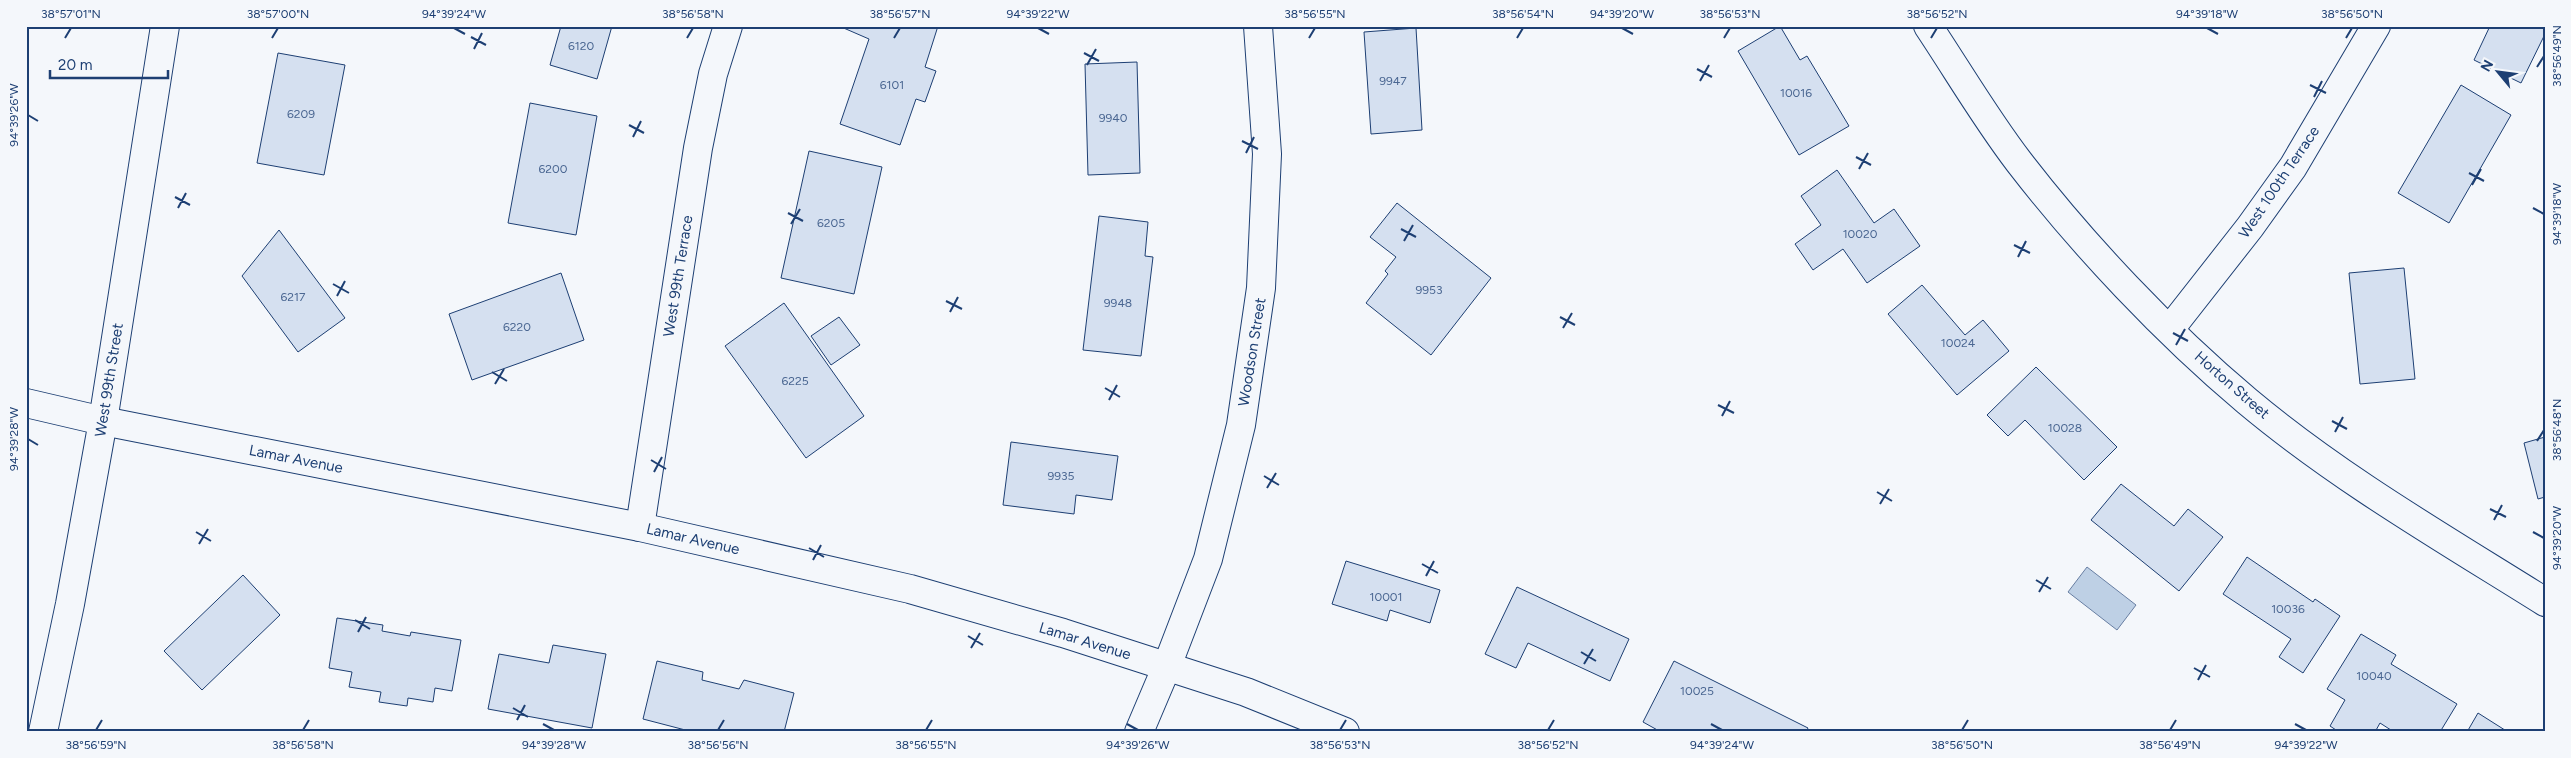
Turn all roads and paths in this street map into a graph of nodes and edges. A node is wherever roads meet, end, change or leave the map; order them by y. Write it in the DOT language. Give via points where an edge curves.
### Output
graph roads {
  1 [pos="165,26"];
  2 [pos="728,26"];
  3 [pos="1258,26"];
  4 [pos="1928,26"];
  5 [pos="2376,26"];
  6 [pos="2170,330"];
  7 [pos="26,403"];
  8 [pos="103,421"];
  9 [pos="640,527"];
  10 [pos="2545,602"];
  11 [pos="1167,666"];
  12 [pos="43,732"];
  13 [pos="1139,732"];
  14 [pos="1345,732"];
  1 -- 8 [label="street, West 99th Street"];
  2 -- 9 [label="street, West 99th Terrace" via="713,74 698,148"];
  3 -- 11 [label="street, Woodson Street" via="1267,154 1260,297 1241,425 1208,558"];
  4 -- 6 [label="street, Horton Street" via="2018,161 2111,271"];
  5 -- 6 [label="street, West 100th Terrace" via="2293,167"];
  6 -- 10 [label="street, Horton Street" via="2246,400 2352,481"];
  7 -- 8 [label="street, Lamar Avenue"];
  8 -- 9 [label="street, Lamar Avenue"];
  8 -- 12 [label="street, West 99th Street"];
  9 -- 11 [label="street, Lamar Avenue" via="910,589"];
  11 -- 13 [label="street, Woodson Street"];
  11 -- 14 [label="street, Lamar Avenue" via="1246,692"];
}
